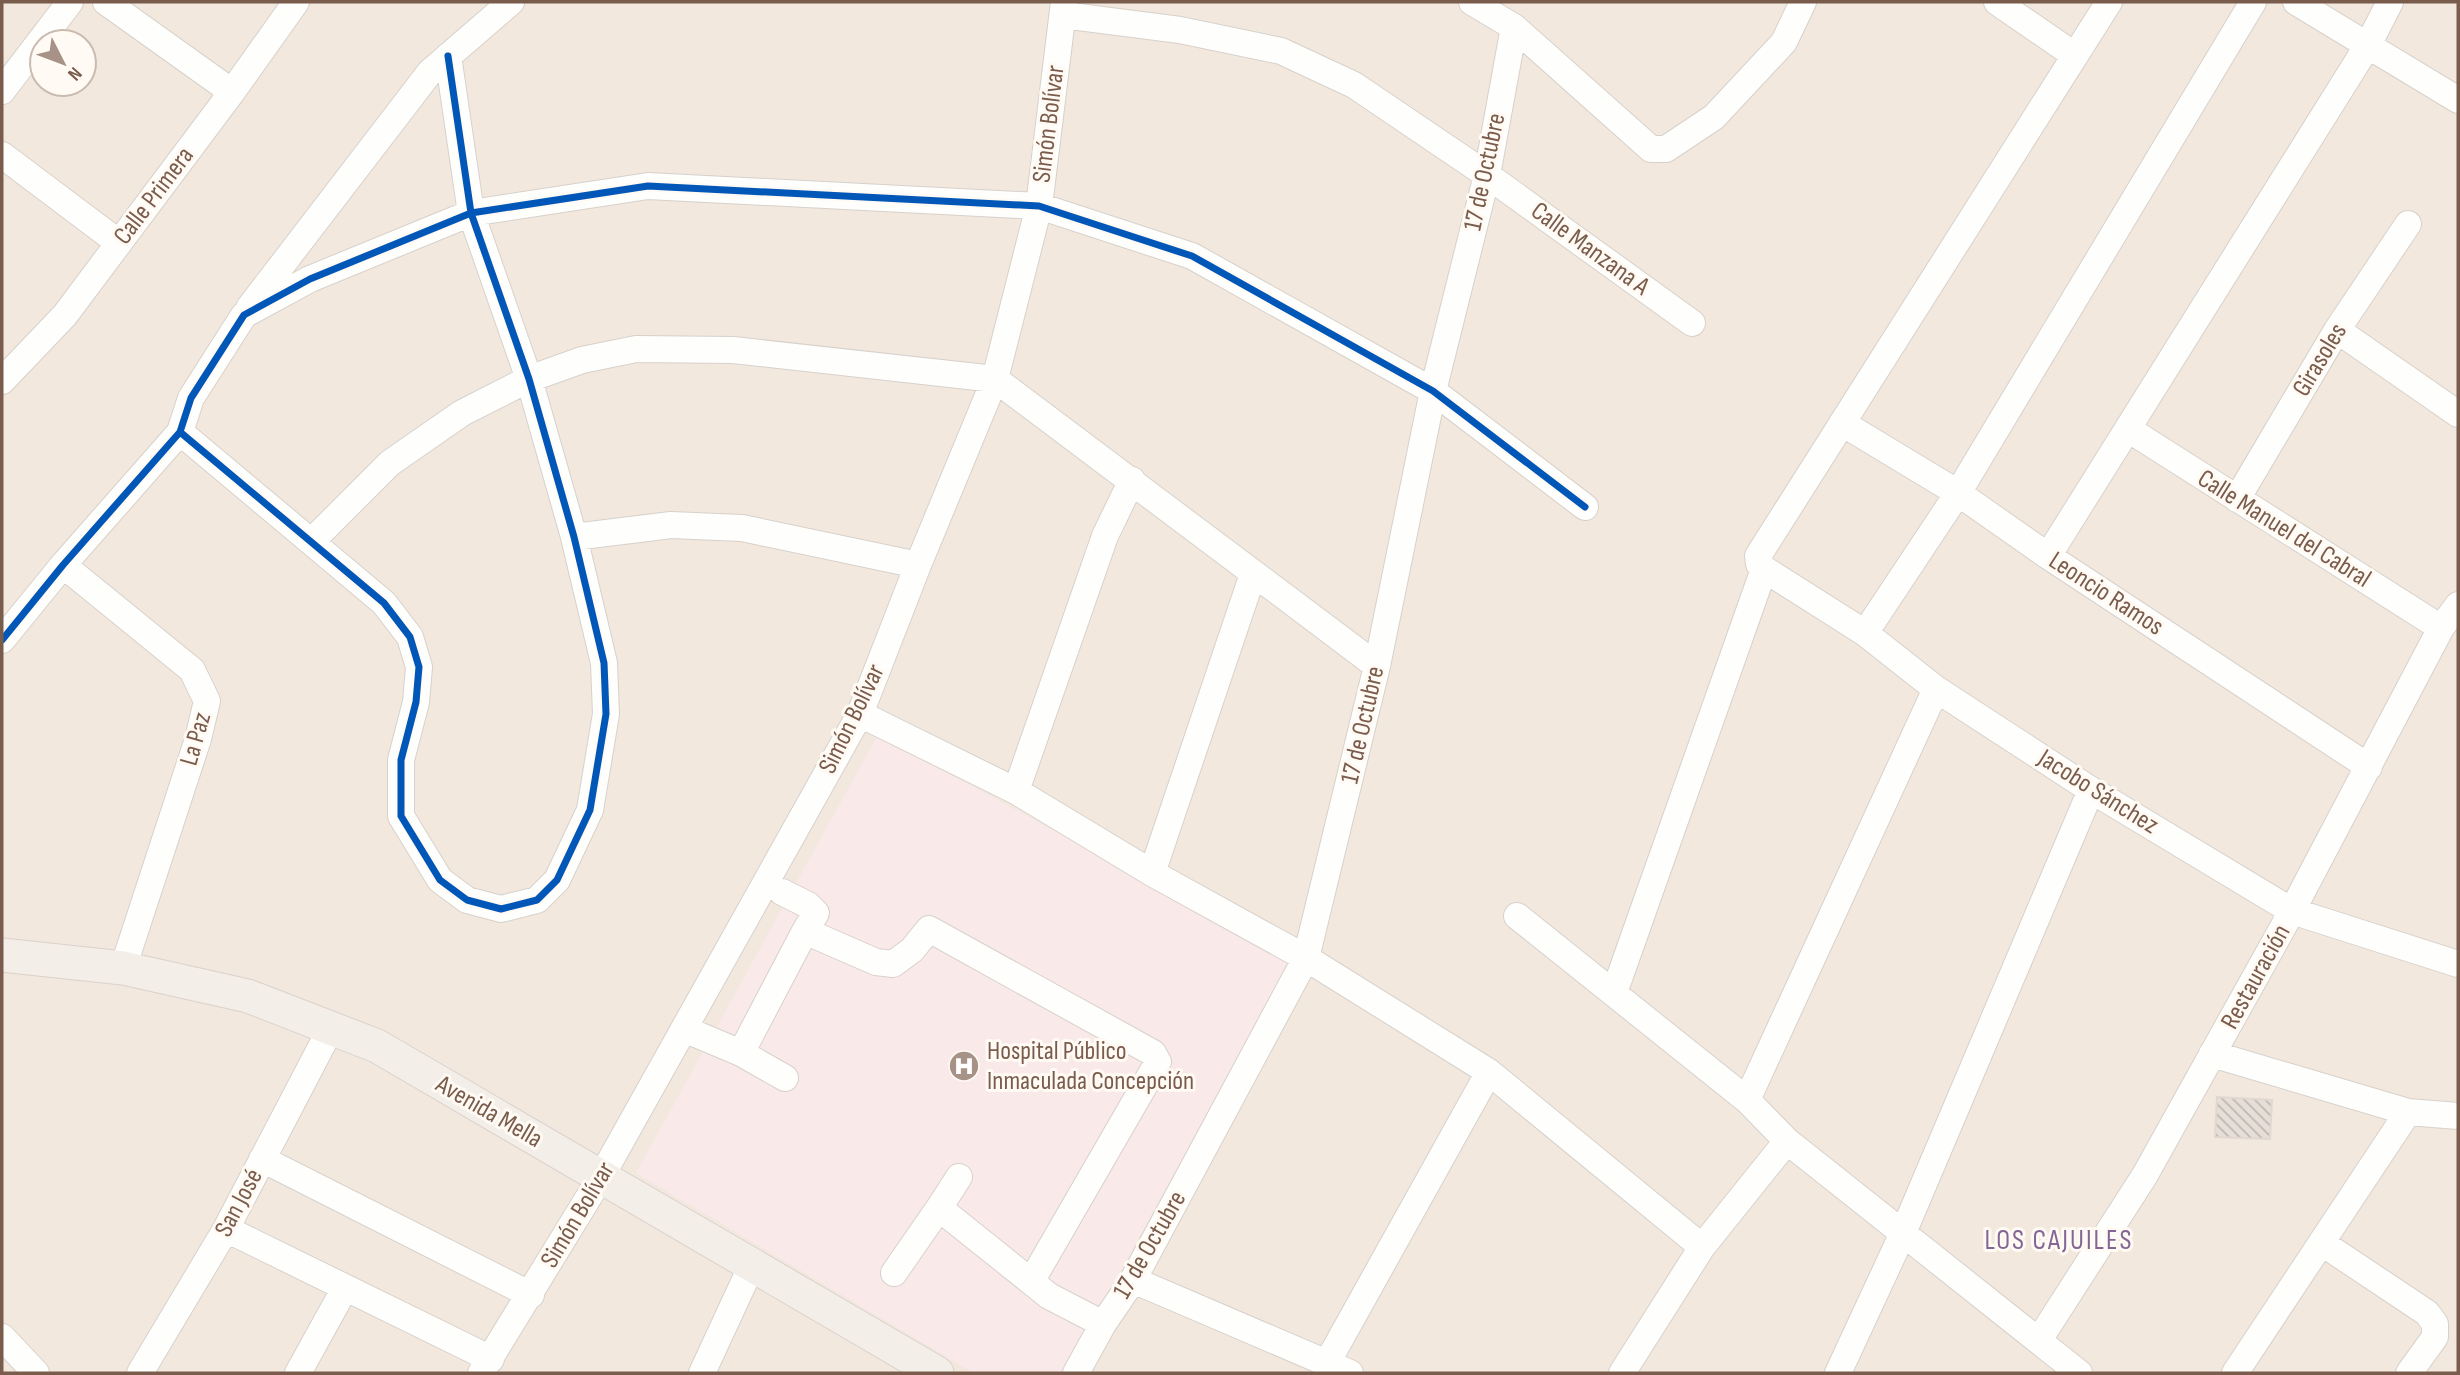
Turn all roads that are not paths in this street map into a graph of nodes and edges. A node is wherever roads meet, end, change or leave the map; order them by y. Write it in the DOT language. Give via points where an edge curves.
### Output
graph roads {
  1 [pos="70,2"];
  2 [pos="106,2"];
  3 [pos="296,2"];
  4 [pos="511,2"];
  5 [pos="1472,2"];
  6 [pos="1803,2"];
  7 [pos="1997,2"];
  8 [pos="2109,2"];
  9 [pos="2253,2"];
  10 [pos="2296,2"];
  11 [pos="2390,2"];
  12 [pos="1064,8"];
  13 [pos="1514,27"];
  14 [pos="2368,45"];
  15 [pos="2074,55"];
  16 [pos="448,56"];
  17 [pos="2,90"];
  18 [pos="232,92"];
  19 [pos="2458,100"];
  20 [pos="2,155"];
  21 [pos="1487,175"];
  22 [pos="1039,206"];
  23 [pos="471,213"];
  24 [pos="2408,224"];
  25 [pos="118,243"];
  26 [pos="244,315"];
  27 [pos="1692,323"];
  28 [pos="2337,330"];
  29 [pos="529,379"];
  30 [pos="995,379"];
  31 [pos="2,381"];
  32 [pos="1433,391"];
  33 [pos="2458,414"];
  34 [pos="1842,424"];
  35 [pos="2128,429"];
  36 [pos="180,432"];
  37 [pos="1132,480"];
  38 [pos="1958,493"];
  39 [pos="2237,499"];
  40 [pos="1585,507"];
  41 [pos="574,537"];
  42 [pos="312,541"];
  43 [pos="2048,556"];
  44 [pos="63,565"];
  45 [pos="918,565"];
  46 [pos="1763,569"];
  47 [pos="1253,573"];
  48 [pos="2458,606"];
  49 [pos="2441,628"];
  50 [pos="1865,633"];
  51 [pos="2,640"];
  52 [pos="1377,666"];
  53 [pos="1936,689"];
  54 [pos="860,714"];
  55 [pos="2369,768"];
  56 [pos="2091,790"];
  57 [pos="1016,791"];
  58 [pos="1152,873"];
  59 [pos="782,892"];
  60 [pos="2292,911"];
  61 [pos="1517,916"];
  62 [pos="805,931"];
  63 [pos="2,955"];
  64 [pos="1306,958"];
  65 [pos="2458,964"];
  66 [pos="122,968"];
  67 [pos="1614,993"];
  68 [pos="331,1028"];
  69 [pos="684,1029"];
  70 [pos="741,1053"];
  71 [pos="2213,1054"];
  72 [pos="1489,1072"];
  73 [pos="785,1078"];
  74 [pos="1747,1100"];
  75 [pos="2408,1112"];
  76 [pos="2458,1116"];
  77 [pos="1787,1141"];
  78 [pos="262,1159"];
  79 [pos="601,1177"];
  80 [pos="959,1177"];
  81 [pos="939,1208"];
  82 [pos="226,1229"];
  83 [pos="1903,1233"];
  84 [pos="2322,1243"];
  85 [pos="1702,1247"];
  86 [pos="751,1265"];
  87 [pos="894,1273"];
  88 [pos="1032,1280"];
  89 [pos="1133,1280"];
  90 [pos="345,1288"];
  91 [pos="531,1295"];
  92 [pos="1103,1324"];
  93 [pos="2,1337"];
  94 [pos="2039,1340"];
  95 [pos="486,1366"];
  96 [pos="153,1368"];
  97 [pos="1339,1368"];
  98 [pos="36,1373"];
  99 [pos="298,1373"];
  100 [pos="702,1373"];
  101 [pos="937,1373"];
  102 [pos="1076,1373"];
  103 [pos="1622,1373"];
  104 [pos="1838,1373"];
  105 [pos="2079,1373"];
  106 [pos="2235,1373"];
  107 [pos="2409,1373"];
  1 -- 17 [label="street"];
  2 -- 18 [label="street"];
  3 -- 18 [label="street, Calle Primera"];
  4 -- 16 [label="street"];
  5 -- 13 [label="street"];
  6 -- 13 [label="street" via="1784,42 1714,117 1666,149 1651,149 1634,136"];
  7 -- 15 [label="street"];
  8 -- 15 [label="street"];
  9 -- 38 [label="street"];
  10 -- 14 [label="street"];
  11 -- 14 [label="street"];
  12 -- 21 [label="street, Calle Manzana A" via="1281,51 1354,85"];
  12 -- 22 [label="street, Simón Bolívar"];
  13 -- 21 [label="street, 17 de Octubre"];
  14 -- 19 [label="street"];
  14 -- 35 [label="street"];
  15 -- 34 [label="street"];
  16 -- 23 [label="street"];
  16 -- 26 [label="street" via="430,72"];
  18 -- 25 [label="street, Calle Primera"];
  20 -- 25 [label="street"];
  21 -- 27 [label="street, Calle Manzana A"];
  21 -- 32 [label="street, 17 de Octubre"];
  22 -- 23 [label="street" via="648,186"];
  22 -- 30 [label="street, Simón Bolívar"];
  22 -- 32 [label="street" via="1192,256"];
  23 -- 26 [label="street" via="310,279"];
  23 -- 29 [label="street"];
  24 -- 28 [label="street, Girasoles"];
  25 -- 31 [label="street, Calle Primera" via="65,315"];
  26 -- 36 [label="street" via="191,398"];
  28 -- 33 [label="street"];
  28 -- 39 [label="street, Girasoles"];
  29 -- 30 [label="street" via="582,360 636,349 733,350"];
  29 -- 41 [label="street"];
  29 -- 42 [label="street" via="462,413 390,463"];
  30 -- 37 [label="street"];
  30 -- 45 [label="street, Simón Bolívar"];
  32 -- 40 [label="street"];
  32 -- 52 [label="street, 17 de Octubre"];
  34 -- 38 [label="street, Leoncio Ramos"];
  34 -- 46 [label="street" via="1758,556"];
  35 -- 39 [label="street, Calle Manuel del Cabral"];
  35 -- 43 [label="street"];
  36 -- 42 [label="street"];
  36 -- 44 [label="street"];
  37 -- 47 [label="street"];
  37 -- 57 [label="street" via="1105,536"];
  38 -- 43 [label="street, Leoncio Ramos"];
  38 -- 50 [label="street"];
  39 -- 49 [label="street, Calle Manuel del Cabral"];
  41 -- 42 [label="street" via="604,663 606,714 590,810 557,880 537,900 501,909 467,900 440,880 401,816 401,761 416,702 419,667 410,637 384,603"];
  41 -- 45 [label="street" via="671,525 742,528"];
  43 -- 55 [label="street, Leoncio Ramos"];
  44 -- 51 [label="street"];
  44 -- 66 [label="street, La Paz" via="191,670 207,701"];
  45 -- 54 [label="street, Simón Bolívar"];
  46 -- 50 [label="street, Jacobo Sánchez"];
  46 -- 67 [label="street"];
  47 -- 52 [label="street"];
  47 -- 58 [label="street"];
  48 -- 49 [label="street, Restauración"];
  49 -- 55 [label="street, Restauración"];
  50 -- 53 [label="street, Jacobo Sánchez"];
  52 -- 64 [label="street, 17 de Octubre"];
  53 -- 56 [label="street, Jacobo Sánchez"];
  53 -- 74 [label="street"];
  54 -- 57 [label="street"];
  54 -- 69 [label="street, Simón Bolívar"];
  55 -- 60 [label="street, Restauración"];
  56 -- 60 [label="street, Jacobo Sánchez"];
  56 -- 83 [label="street"];
  57 -- 58 [label="street"];
  58 -- 64 [label="street"];
  59 -- 62 [label="street" via="816,914"];
  60 -- 65 [label="street, Jacobo Sánchez"];
  60 -- 71 [label="street, Restauración"];
  61 -- 67 [label="street"];
  62 -- 70 [label="street"];
  62 -- 88 [label="street" via="876,962 893,964 921,941 933,918 1153,1053 1158,1062"];
  63 -- 66 [label="main road, Avenida Mella"];
  64 -- 72 [label="street"];
  64 -- 89 [label="street, 17 de Octubre"];
  66 -- 68 [label="main road, Avenida Mella" via="248,996"];
  67 -- 74 [label="street"];
  68 -- 78 [label="street, San José"];
  68 -- 79 [label="main road, Avenida Mella" via="377,1046"];
  69 -- 70 [label="street"];
  69 -- 79 [label="street, Simón Bolívar"];
  70 -- 73 [label="street"];
  71 -- 75 [label="street"];
  71 -- 94 [label="street, Restauración" via="2146,1175"];
  72 -- 85 [label="street"];
  72 -- 97 [label="street"];
  74 -- 77 [label="street"];
  75 -- 76 [label="street"];
  75 -- 84 [label="street"];
  77 -- 83 [label="street"];
  77 -- 85 [label="street"];
  78 -- 82 [label="street, San José"];
  78 -- 91 [label="street"];
  79 -- 86 [label="main road, Avenida Mella"];
  79 -- 91 [label="street, Simón Bolívar"];
  80 -- 81 [label="street"];
  81 -- 87 [label="street"];
  81 -- 88 [label="street"];
  82 -- 90 [label="street"];
  82 -- 96 [label="street, San José"];
  83 -- 94 [label="street"];
  83 -- 104 [label="street"];
  84 -- 106 [label="street"];
  84 -- 107 [label="street" via="2427,1313 2435,1324 2435,1338"];
  85 -- 103 [label="street"];
  86 -- 100 [label="street"];
  86 -- 101 [label="main road, Avenida Mella"];
  88 -- 92 [label="street" via="1049,1296"];
  89 -- 92 [label="street, 17 de Octubre"];
  89 -- 97 [label="street"];
  90 -- 95 [label="street"];
  90 -- 99 [label="street"];
  91 -- 95 [label="street, Simón Bolívar"];
  92 -- 102 [label="street, 17 de Octubre"];
  93 -- 98 [label="street"];
  94 -- 105 [label="street"];
}
